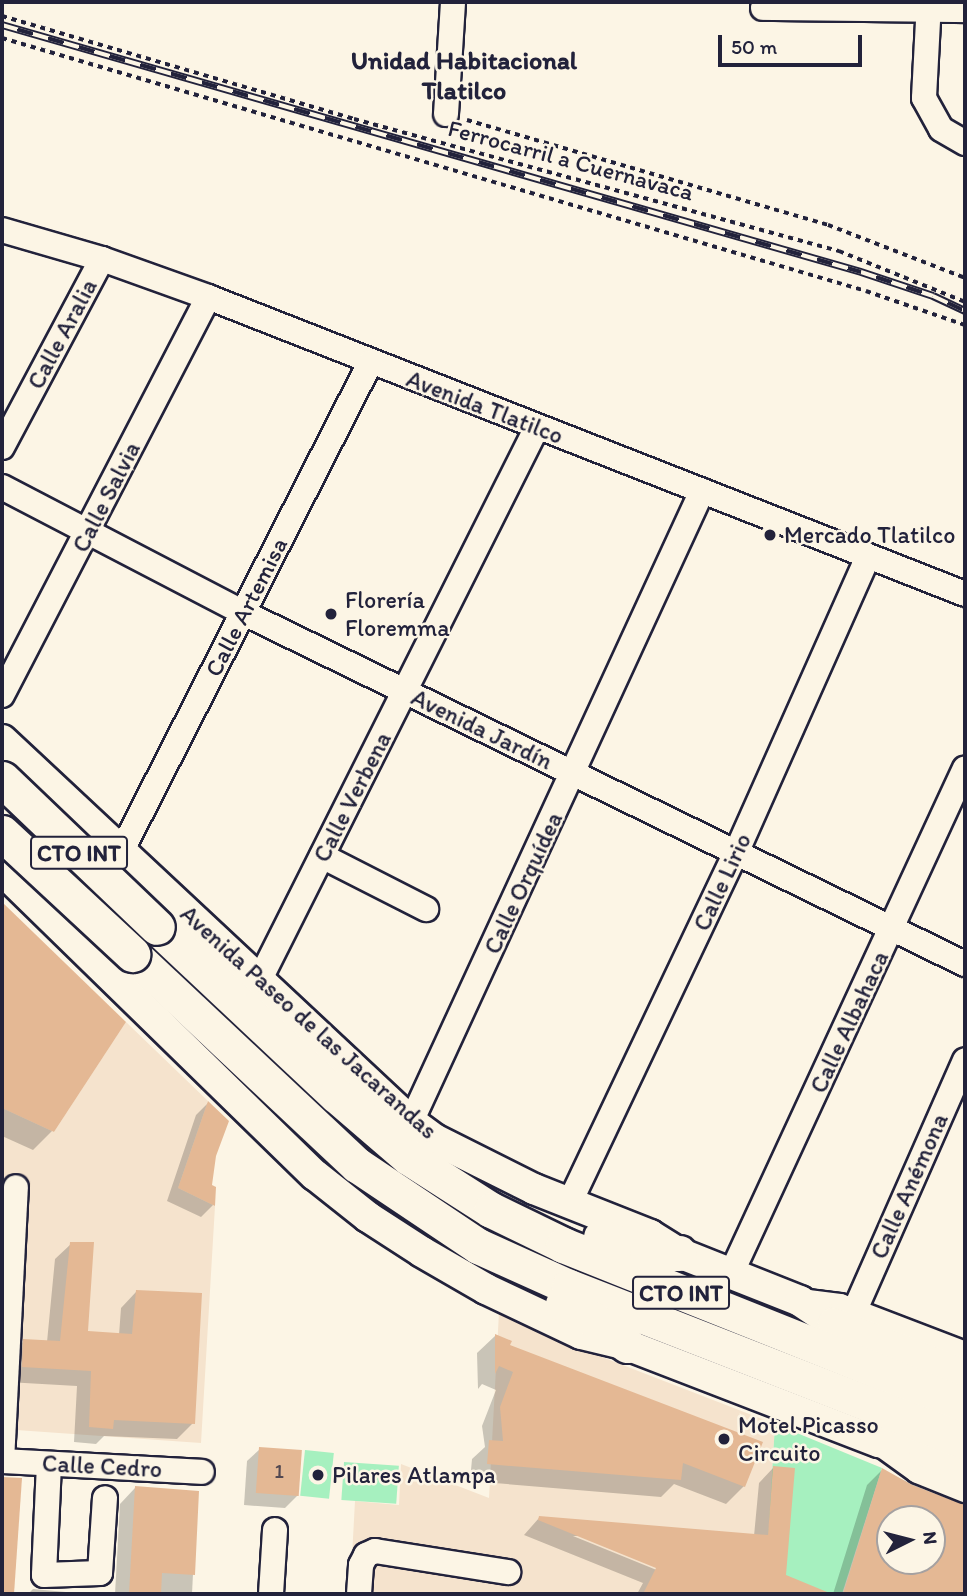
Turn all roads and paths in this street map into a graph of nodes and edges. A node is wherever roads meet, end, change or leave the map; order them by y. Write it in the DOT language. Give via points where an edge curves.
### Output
graph roads {
  1 [pos="453,2"];
  2 [pos="929,6"];
  3 [pos="763,8"];
  4 [pos="965,10"];
  5 [pos="2,16"];
  6 [pos="2,38"];
  7 [pos="446,114"];
  8 [pos="965,143"];
  9 [pos="2,230"];
  10 [pos="102,259"];
  11 [pos="965,278"];
  12 [pos="208,297"];
  13 [pos="965,302"];
  14 [pos="965,325"];
  15 [pos="370,363"];
  16 [pos="537,428"];
  17 [pos="2,447"];
  18 [pos="2,487"];
  19 [pos="702,491"];
  20 [pos="88,532"];
  21 [pos="868,556"];
  22 [pos="965,594"];
  23 [pos="244,613"];
  24 [pos="404,692"];
  25 [pos="2,695"];
  26 [pos="2,740"];
  27 [pos="965,768"];
  28 [pos="574,774"];
  29 [pos="2,779"];
  30 [pos="2,833"];
  31 [pos="121,852"];
  32 [pos="736,853"];
  33 [pos="322,856"];
  34 [pos="4,874"];
  35 [pos="153,881"];
  36 [pos="426,909"];
  37 [pos="893,929"];
  38 [pos="86,952"];
  39 [pos="965,964"];
  40 [pos="260,979"];
  41 [pos="965,1060"];
  42 [pos="411,1122"];
  43 [pos="16,1187"];
  44 [pos="569,1204"];
  45 [pos="526,1229"];
  46 [pos="679,1253"];
  47 [pos="515,1265"];
  48 [pos="731,1274"];
  49 [pos="843,1317"];
  50 [pos="627,1345"];
  51 [pos="965,1354"];
  52 [pos="965,1375"];
  53 [pos="965,1406"];
  54 [pos="965,1440"];
  55 [pos="879,1442"];
  56 [pos="2,1461"];
  57 [pos="48,1464"];
  58 [pos="965,1469"];
  59 [pos="202,1472"];
  60 [pos="965,1490"];
  61 [pos="105,1498"];
  62 [pos="275,1530"];
  63 [pos="508,1572"];
  64 [pos="271,1594"];
  65 [pos="359,1594"];
  1 -- 7 [label="street"];
  2 -- 3 [label="street"];
  2 -- 4 [label="street"];
  2 -- 8 [label="street" via="924,98 942,129"];
  5 -- 13 [label="path, Ferrocarril a Cuernavaca" via="354,119 839,251"];
  6 -- 14 [label="path"];
  7 -- 11 [label="path" via="828,225"];
  9 -- 10 [label="street, Avenida Tlatilco"];
  10 -- 12 [label="street, Avenida Tlatilco"];
  10 -- 17 [label="street, Calle Aralia"];
  12 -- 15 [label="street, Avenida Tlatilco"];
  12 -- 20 [label="street, Calle Salvia"];
  15 -- 16 [label="street, Avenida Tlatilco"];
  15 -- 23 [label="street, Calle Artemisa"];
  16 -- 19 [label="street, Avenida Tlatilco"];
  16 -- 24 [label="street, Calle Verbena"];
  18 -- 20 [label="street, Avenida Jardín"];
  19 -- 21 [label="street, Avenida Tlatilco"];
  19 -- 28 [label="street, Calle Orquídea"];
  20 -- 23 [label="street, Avenida Jardín"];
  20 -- 25 [label="street, Calle Salvia"];
  21 -- 22 [label="street, Avenida Tlatilco"];
  21 -- 32 [label="street, Calle Lirio"];
  23 -- 24 [label="street, Avenida Jardín"];
  23 -- 31 [label="street, Calle Artemisa"];
  24 -- 28 [label="street, Avenida Jardín"];
  24 -- 33 [label="street, Calle Verbena"];
  26 -- 31 [label="main road, Avenida Paseo de las Jacarandas / CTO INT"];
  27 -- 37 [label="street, Calle Albahaca"];
  28 -- 32 [label="street, Avenida Jardín"];
  28 -- 42 [label="street, Calle Orquídea"];
  29 -- 45 [label="highway, CTO INT, bridge" via="326,1087 408,1157"];
  30 -- 47 [label="highway, CTO INT, bridge" via="357,1165"];
  31 -- 35 [label="main road, Avenida Paseo de las Jacarandas / CTO INT"];
  32 -- 37 [label="street, Avenida Jardín"];
  32 -- 44 [label="street, Calle Lirio"];
  33 -- 36 [label="street"];
  33 -- 40 [label="street, Calle Verbena"];
  34 -- 38 [label="main road, CTO INT"];
  35 -- 38 [label="main road"];
  35 -- 40 [label="main road, Avenida Paseo de las Jacarandas / CTO INT"];
  37 -- 39 [label="street, Avenida Jardín"];
  37 -- 48 [label="street, Calle Albahaca"];
  38 -- 50 [label="main road, CTO INT" via="316,1175 368,1217 521,1306 582,1334"];
  40 -- 42 [label="main road, Avenida Paseo de las Jacarandas / CTO INT"];
  41 -- 49 [label="street, Calle Anémona"];
  42 -- 44 [label="main road, Avenida Paseo de las Jacarandas / CTO INT" via="455,1150"];
  43 -- 56 [label="street"];
  44 -- 46 [label="main road, Avenida Paseo de las Jacarandas / CTO INT" via="650,1235"];
  45 -- 46 [label="highway" via="571,1227 647,1252"];
  45 -- 53 [label="highway, CTO INT"];
  46 -- 48 [label="main road, Avenida Paseo de las Jacarandas / CTO INT"];
  47 -- 50 [label="highway" via="542,1294 593,1319"];
  47 -- 54 [label="highway, CTO INT"];
  48 -- 49 [label="main road, Avenida Paseo de las Jacarandas / CTO INT"];
  49 -- 51 [label="street"];
  49 -- 52 [label="main road, Avenida Paseo de las Jacarandas / CTO INT"];
  50 -- 55 [label="main road, CTO INT"];
  55 -- 58 [label="main road, CTO INT" via="924,1451"];
  55 -- 60 [label="street" via="918,1471"];
  56 -- 57 [label="street, Calle Cedro"];
  57 -- 59 [label="street, Calle Cedro"];
  57 -- 61 [label="street" via="44,1574 100,1573"];
  62 -- 64 [label="street"];
  63 -- 65 [label="street" via="375,1551 366,1555 361,1565"];
}
